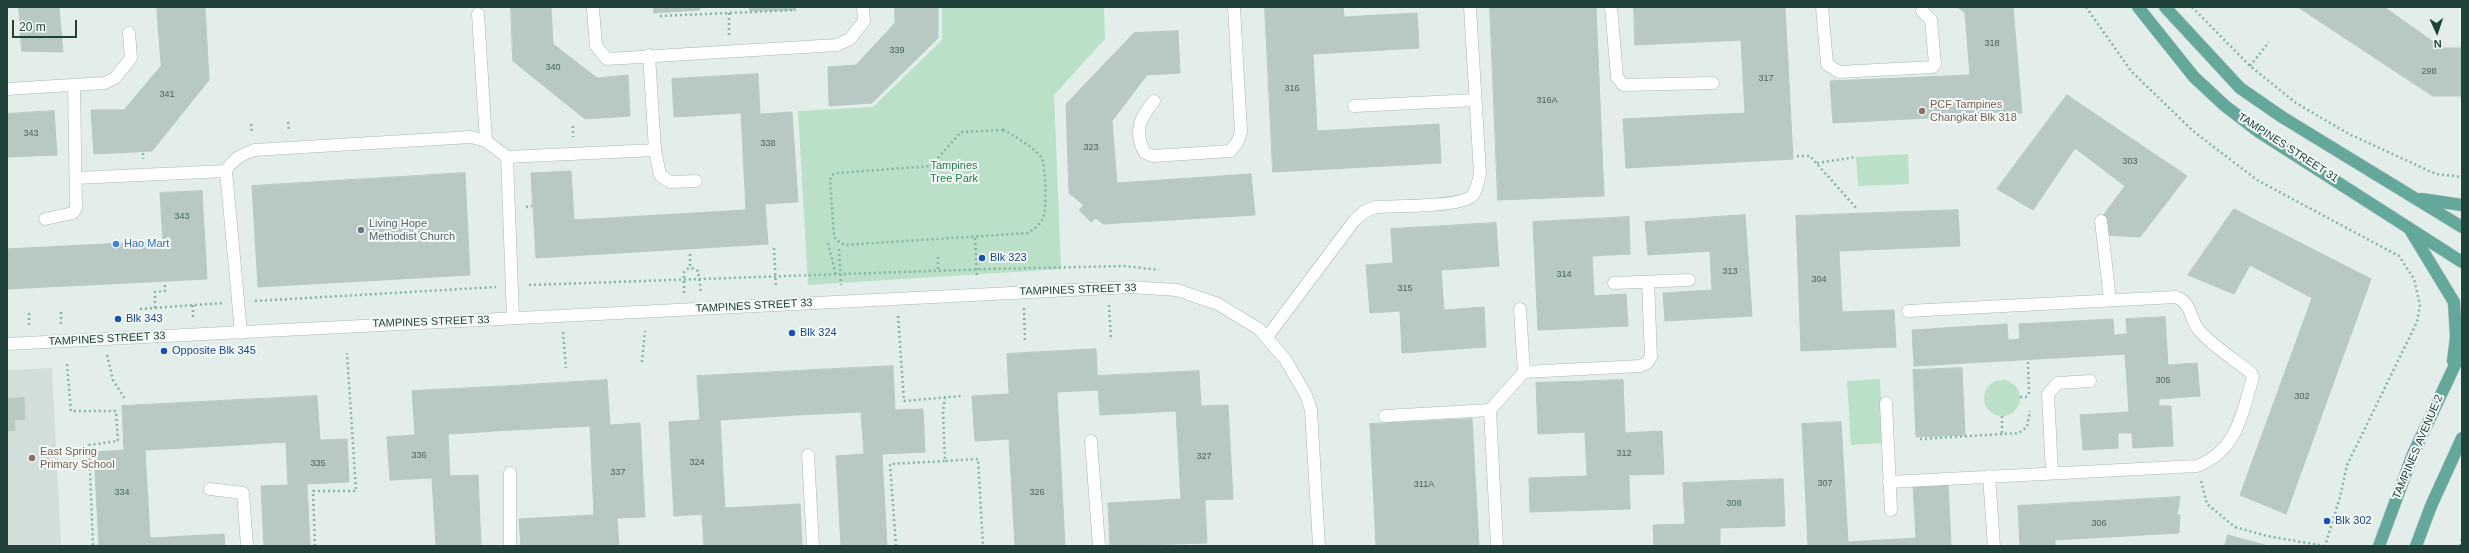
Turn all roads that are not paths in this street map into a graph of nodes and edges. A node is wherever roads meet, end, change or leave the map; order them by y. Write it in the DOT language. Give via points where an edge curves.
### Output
graph roads {
  1 [pos="863,7"];
  2 [pos="1234,7"];
  3 [pos="1470,7"];
  4 [pos="1611,7"];
  5 [pos="1822,7"];
  6 [pos="2138,7"];
  7 [pos="2165,7"];
  8 [pos="593,9"];
  9 [pos="1922,11"];
  10 [pos="478,14"];
  11 [pos="129,33"];
  12 [pos="649,55"];
  13 [pos="1713,83"];
  14 [pos="74,85"];
  15 [pos="7,89"];
  16 [pos="1475,100"];
  17 [pos="1154,101"];
  18 [pos="1354,106"];
  19 [pos="486,141"];
  20 [pos="655,150"];
  21 [pos="507,157"];
  22 [pos="226,171"];
  23 [pos="76,178"];
  24 [pos="696,181"];
  25 [pos="2416,198"];
  26 [pos="2462,205"];
  27 [pos="45,219"];
  28 [pos="2101,221"];
  29 [pos="2407,225"];
  30 [pos="2462,227"];
  31 [pos="2462,262"];
  32 [pos="1689,280"];
  33 [pos="1648,282"];
  34 [pos="1614,284"];
  35 [pos="2110,300"];
  36 [pos="1520,310"];
  37 [pos="1908,311"];
  38 [pos="513,318"];
  39 [pos="241,333"];
  40 [pos="1267,336"];
  41 [pos="7,344"];
  42 [pos="2462,350"];
  43 [pos="2452,369"];
  44 [pos="1524,372"];
  45 [pos="2090,381"];
  46 [pos="1886,403"];
  47 [pos="1490,410"];
  48 [pos="1385,416"];
  49 [pos="2462,438"];
  50 [pos="1091,441"];
  51 [pos="808,455"];
  52 [pos="2052,472"];
  53 [pos="510,473"];
  54 [pos="1989,476"];
  55 [pos="1890,482"];
  56 [pos="210,489"];
  57 [pos="1891,510"];
  58 [pos="247,546"];
  59 [pos="510,546"];
  60 [pos="813,546"];
  61 [pos="1099,546"];
  62 [pos="1319,546"];
  63 [pos="1497,546"];
  64 [pos="1994,546"];
  65 [pos="2379,546"];
  66 [pos="2416,546"];
  1 -- 12 [label="street" via="864,21 850,39 837,45"];
  2 -- 17 [label="street" via="1240,132 1238,143 1230,151 1153,156 1144,153 1138,135 1139,126 1144,112"];
  3 -- 16 [label="street"];
  4 -- 13 [label="street" via="1617,77 1623,85"];
  5 -- 9 [label="street" via="1827,64 1839,72 1933,67 1935,64 1931,20"];
  6 -- 29 [label="main road, TAMPINES STREET 31" via="2194,77 2224,105 2259,132"];
  7 -- 25 [label="main road, TAMPINES STREET 31" via="2240,88 2282,117"];
  8 -- 12 [label="street" via="596,46 601,54 607,58"];
  10 -- 19 [label="street"];
  11 -- 14 [label="street" via="130,58 115,78 104,83"];
  12 -- 20 [label="street"];
  14 -- 15 [label="street"];
  14 -- 23 [label="street"];
  16 -- 18 [label="street"];
  16 -- 40 [label="street" via="1480,174 1472,196 1456,202 1365,211 1354,221"];
  19 -- 21 [label="street"];
  19 -- 22 [label="street" via="471,137 254,150 231,162"];
  20 -- 21 [label="street"];
  20 -- 24 [label="street" via="660,175 670,182"];
  21 -- 38 [label="street"];
  22 -- 23 [label="street"];
  22 -- 39 [label="street"];
  23 -- 27 [label="street" via="76,208 73,213"];
  25 -- 26 [label="main road"];
  25 -- 30 [label="main road, TAMPINES STREET 31"];
  28 -- 35 [label="street"];
  29 -- 31 [label="main road, TAMPINES STREET 31"];
  29 -- 43 [label="main road" via="2454,302 2456,337"];
  32 -- 33 [label="street"];
  33 -- 34 [label="street"];
  33 -- 44 [label="street" via="1651,357 1647,363 1640,366"];
  35 -- 37 [label="street"];
  35 -- 52 [label="street" via="2176,297 2186,302 2197,328 2206,338 2253,374 2242,415 2225,449 2212,460 2197,466"];
  36 -- 44 [label="street"];
  38 -- 39 [label="street, TAMPINES STREET 33" via="382,323"];
  38 -- 40 [label="street, TAMPINES STREET 33" via="1130,287 1177,290 1218,304 1259,328"];
  39 -- 41 [label="street, TAMPINES STREET 33"];
  40 -- 62 [label="street, TAMPINES STREET 33" via="1296,374 1311,410"];
  42 -- 43 [label="main road, TAMPINES AVENUE 2"];
  43 -- 65 [label="main road, TAMPINES AVENUE 2" via="2413,454"];
  44 -- 47 [label="street"];
  45 -- 52 [label="street" via="2058,383 2048,394"];
  46 -- 55 [label="street"];
  47 -- 48 [label="street"];
  47 -- 63 [label="street"];
  49 -- 66 [label="main road"];
  50 -- 61 [label="street"];
  51 -- 60 [label="street"];
  52 -- 54 [label="street"];
  53 -- 59 [label="street"];
  54 -- 55 [label="street"];
  54 -- 64 [label="street"];
  55 -- 57 [label="street"];
  56 -- 58 [label="street" via="243,493"];
}
